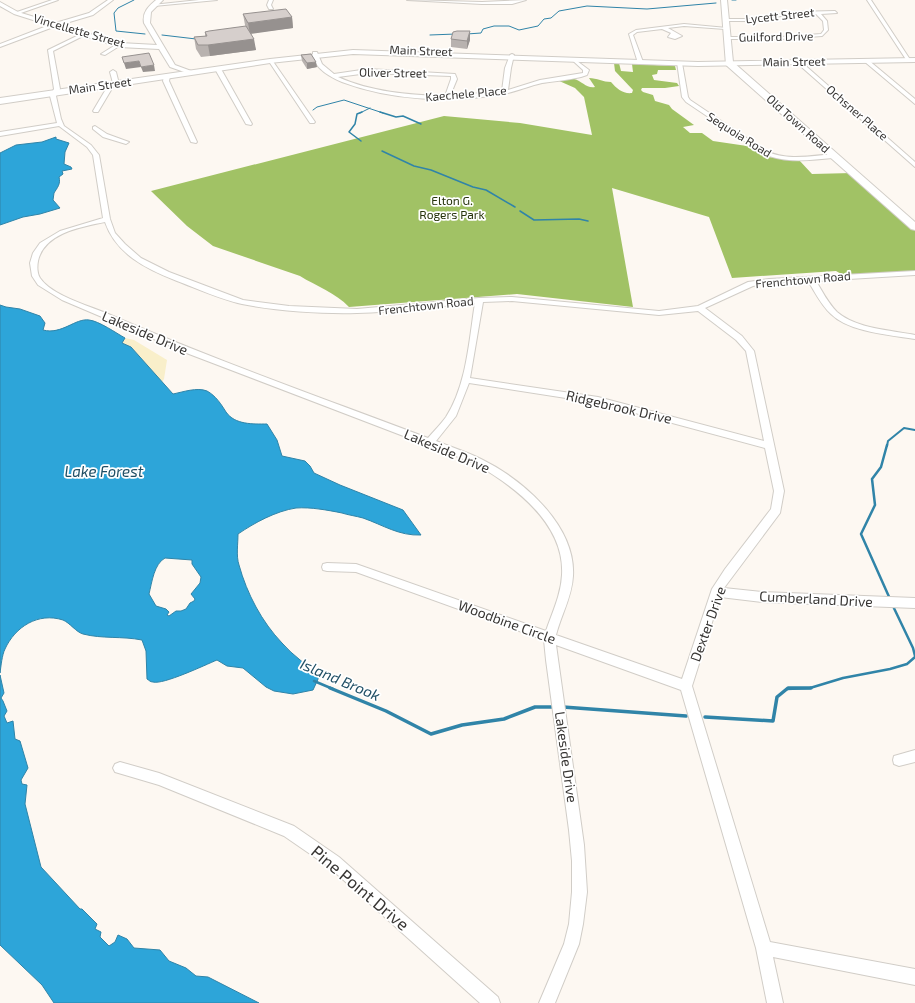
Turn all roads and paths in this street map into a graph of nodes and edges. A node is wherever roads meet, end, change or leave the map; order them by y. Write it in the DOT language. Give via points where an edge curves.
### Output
graph roads {
  1 [pos="56,0"];
  2 [pos="112,0"];
  3 [pos="160,0"];
  4 [pos="215,0"];
  5 [pos="271,0"];
  6 [pos="409,0"];
  7 [pos="524,0"];
  8 [pos="724,0"];
  9 [pos="869,0"];
  10 [pos="0,4"];
  11 [pos="154,4"];
  12 [pos="271,8"];
  13 [pos="817,12"];
  14 [pos="836,12"];
  15 [pos="16,13"];
  16 [pos="725,20"];
  17 [pos="55,25"];
  18 [pos="661,27"];
  19 [pos="726,28"];
  20 [pos="85,34"];
  21 [pos="673,34"];
  22 [pos="726,38"];
  23 [pos="119,44"];
  24 [pos="0,46"];
  25 [pos="160,47"];
  26 [pos="103,54"];
  27 [pos="316,54"];
  28 [pos="511,56"];
  29 [pos="573,59"];
  30 [pos="912,60"];
  31 [pos="270,61"];
  32 [pos="867,61"];
  33 [pos="641,62"];
  34 [pos="799,62"];
  35 [pos="676,63"];
  36 [pos="729,63"];
  37 [pos="174,68"];
  38 [pos="218,69"];
  39 [pos="113,72"];
  40 [pos="192,73"];
  41 [pos="167,76"];
  42 [pos="331,76"];
  43 [pos="114,84"];
  44 [pos="505,92"];
  45 [pos="56,93"];
  46 [pos="447,97"];
  47 [pos="0,101"];
  48 [pos="915,102"];
  49 [pos="96,111"];
  50 [pos="312,122"];
  51 [pos="60,124"];
  52 [pos="249,124"];
  53 [pos="0,134"];
  54 [pos="92,134"];
  55 [pos="126,142"];
  56 [pos="194,142"];
  57 [pos="833,156"];
  58 [pos="915,165"];
  59 [pos="106,219"];
  60 [pos="915,227"];
  61 [pos="915,273"];
  62 [pos="810,278"];
  63 [pos="478,300"];
  64 [pos="700,308"];
  65 [pos="915,337"];
  66 [pos="465,380"];
  67 [pos="430,442"];
  68 [pos="769,446"];
  69 [pos="327,567"];
  70 [pos="716,592"];
  71 [pos="915,603"];
  72 [pos="550,637"];
  73 [pos="686,686"];
  74 [pos="915,756"];
  75 [pos="899,760"];
  76 [pos="120,768"];
  77 [pos="764,948"];
  78 [pos="915,977"];
  79 [pos="492,1003"];
  80 [pos="547,1003"];
  81 [pos="775,1003"];
  1 -- 15 [label="street"];
  2 -- 17 [label="street" via="91,14"];
  3 -- 11 [label="street"];
  4 -- 11 [label="street"];
  5 -- 12 [label="street"];
  6 -- 7 [label="street" via="482,3 512,3"];
  8 -- 16 [label="main road"];
  9 -- 30 [label="street"];
  10 -- 15 [label="street, Vincellette Street"];
  11 -- 25 [label="street" via="146,15 147,23"];
  13 -- 14 [label="street, Lycett Street"];
  13 -- 16 [label="street, Lycett Street" via="751,20"];
  13 -- 22 [label="street, Guilford Drive" via="825,22 826,30 822,35"];
  15 -- 17 [label="street, Vincellette Street"];
  16 -- 19 [label="main road"];
  17 -- 20 [label="street, Vincellette Street"];
  17 -- 24 [label="street"];
  18 -- 19 [label="street" via="684,25"];
  18 -- 21 [label="street"];
  18 -- 33 [label="street" via="631,34"];
  19 -- 22 [label="main road"];
  20 -- 23 [label="street, Vincellette Street"];
  20 -- 45 [label="street" via="50,50 57,83"];
  22 -- 36 [label="main road"];
  23 -- 25 [label="street, Vincellette Street"];
  23 -- 26 [label="street"];
  25 -- 37 [label="street"];
  27 -- 28 [label="main road, Main Street" via="368,51"];
  27 -- 31 [label="main road, Main Street"];
  27 -- 42 [label="street"];
  28 -- 29 [label="main road, Main Street"];
  28 -- 44 [label="street"];
  29 -- 33 [label="main road, Main Street"];
  29 -- 44 [label="street, Kaechele Place" via="586,70 584,74"];
  30 -- 32 [label="main road, Main Street"];
  31 -- 38 [label="main road, Main Street"];
  31 -- 50 [label="street"];
  32 -- 34 [label="main road, Main Street"];
  32 -- 48 [label="street"];
  33 -- 35 [label="main road, Main Street"];
  34 -- 36 [label="main road, Main Street"];
  34 -- 58 [label="street, Ochsner Place"];
  35 -- 36 [label="main road, Main Street"];
  35 -- 57 [label="street, Sequoia Road" via="688,101 768,155 787,159"];
  36 -- 57 [label="main road, Old Town Road"];
  37 -- 40 [label="street"];
  37 -- 41 [label="street"];
  38 -- 40 [label="main road, Main Street"];
  38 -- 52 [label="street"];
  39 -- 43 [label="street"];
  40 -- 41 [label="main road, Main Street"];
  41 -- 43 [label="main road, Main Street"];
  41 -- 56 [label="street" via="166,81"];
  42 -- 46 [label="street, Kaechele Place" via="387,93 426,98"];
  42 -- 46 [label="street, Oliver Street" via="374,70 446,74 454,76"];
  43 -- 45 [label="main road, Main Street"];
  43 -- 49 [label="street"];
  44 -- 46 [label="street, Kaechele Place"];
  45 -- 47 [label="main road, Main Street"];
  45 -- 51 [label="street" via="53,96"];
  51 -- 53 [label="street"];
  51 -- 59 [label="street, Frenchtown Road" via="62,128 82,137 96,156"];
  54 -- 55 [label="street" via="97,130"];
  57 -- 60 [label="main road, Old Town Road"];
  59 -- 63 [label="street, Frenchtown Road" via="117,241 138,260 187,282 243,302 289,308 357,311"];
  59 -- 67 [label="street, Lakeside Drive" via="58,234 43,243 37,250 34,262 34,273 41,284 63,297 172,346"];
  61 -- 62 [label="street, Frenchtown Road"];
  62 -- 64 [label="street, Frenchtown Road" via="780,279 751,284"];
  62 -- 65 [label="street" via="829,307 841,319"];
  63 -- 64 [label="street, Frenchtown Road" via="523,299 659,313"];
  63 -- 66 [label="street"];
  64 -- 68 [label="street, Dexter Drive" via="739,338 750,351"];
  66 -- 67 [label="street" via="460,399 451,416"];
  66 -- 68 [label="street, Ridgebrook Drive" via="598,400"];
  67 -- 72 [label="street, Lakeside Drive" via="477,461 509,480 534,502 556,531 564,547 569,569 567,588"];
  68 -- 70 [label="street, Dexter Drive" via="779,491 776,510"];
  69 -- 72 [label="street, Woodbine Circle" via="356,568"];
  70 -- 71 [label="street, Cumberland Drive" via="762,597"];
  70 -- 73 [label="street, Dexter Drive"];
  72 -- 73 [label="street, Woodbine Circle"];
  72 -- 80 [label="street, Lakeside Drive" via="581,880 571,948"];
  73 -- 77 [label="street"];
  74 -- 75 [label="street"];
  76 -- 79 [label="street, Pine Point Drive" via="159,779 289,831 334,862"];
  77 -- 78 [label="street"];
  77 -- 81 [label="street"];
}
